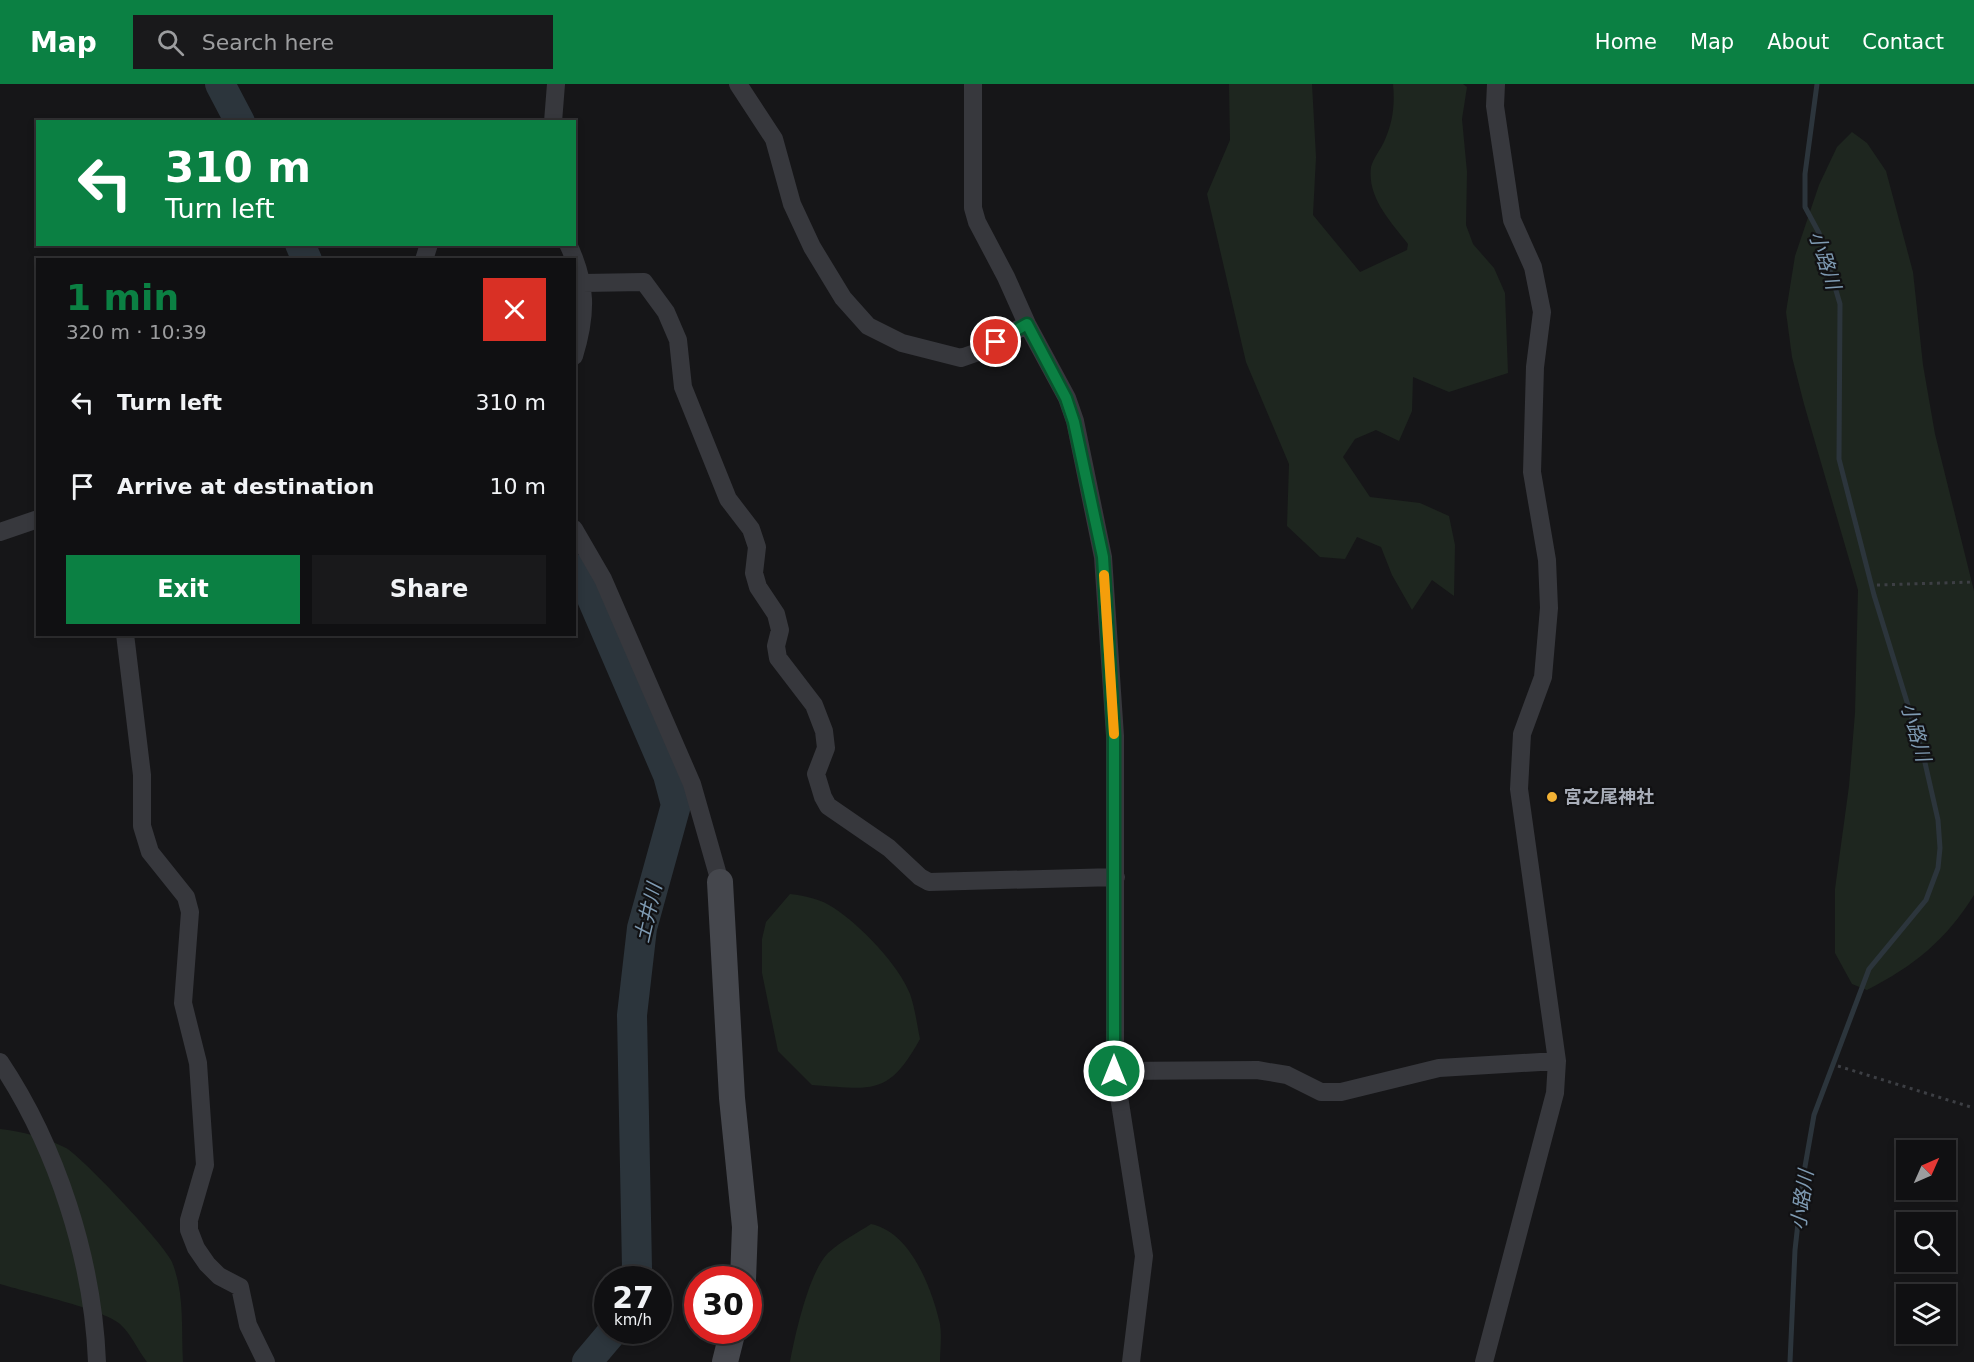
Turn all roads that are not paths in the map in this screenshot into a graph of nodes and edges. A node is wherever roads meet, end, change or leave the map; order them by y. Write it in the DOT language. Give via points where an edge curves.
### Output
graph roads {
  1 [pos="556,84"];
  2 [pos="738,84"];
  3 [pos="973,84"];
  4 [pos="1496,84"];
  5 [pos="553,120"];
  6 [pos="576,265"];
  7 [pos="583,283"];
  8 [pos="1027,324"];
  9 [pos="576,350"];
  10 [pos="36,520"];
  11 [pos="0,532"];
  12 [pos="576,532"];
  13 [pos="125,636"];
  14 [pos="1116,877"];
  15 [pos="720,882"];
  16 [pos="1557,1060"];
  17 [pos="0,1062"];
  18 [pos="1114,1071"];
  19 [pos="745,1266"];
  20 [pos="730,1344"];
  21 [pos="97,1362"];
  22 [pos="266,1362"];
  23 [pos="725,1362"];
  24 [pos="1131,1362"];
  25 [pos="1484,1362"];
  1 -- 5 [label="street"];
  2 -- 8 [label="street" via="774,139 792,204 812,248 843,298 868,326 902,343 961,358"];
  3 -- 8 [label="street" via="973,208"];
  4 -- 16 [label="street" via="1495,106 1512,220 1533,267 1542,312 1535,367 1532,472 1547,560 1549,608 1543,677 1522,734 1519,789"];
  6 -- 7 [label="street"];
  7 -- 9 [label="street" via="583,327"];
  7 -- 14 [label="street" via="644,282 666,312 678,340 682,387 728,499 751,529 757,547 754,573 758,587 776,614 780,630 778,658 814,705 824,731 826,748 816,774 818,788 828,806 889,848 929,882"];
  8 -- 14 [label="street" via="1072,414 1103,557 1114,736"];
  10 -- 11 [label="street"];
  12 -- 15 [label="street" via="603,579 692,784"];
  13 -- 22 [label="street" via="142,775 142,826 150,852 186,897 190,912 183,1002 198,1063 205,1165 189,1230 195,1248 207,1264 240,1287 248,1325"];
  14 -- 18 [label="street"];
  15 -- 19 [label="street"];
  16 -- 18 [label="street" via="1439,1068 1341,1092 1322,1092 1287,1075 1257,1070"];
  16 -- 25 [label="street" via="1555,1093"];
  17 -- 21 [label="street" via="54,1165 69,1210 96,1326"];
  18 -- 24 [label="street" via="1144,1256"];
  20 -- 23 [label="street"];
}
